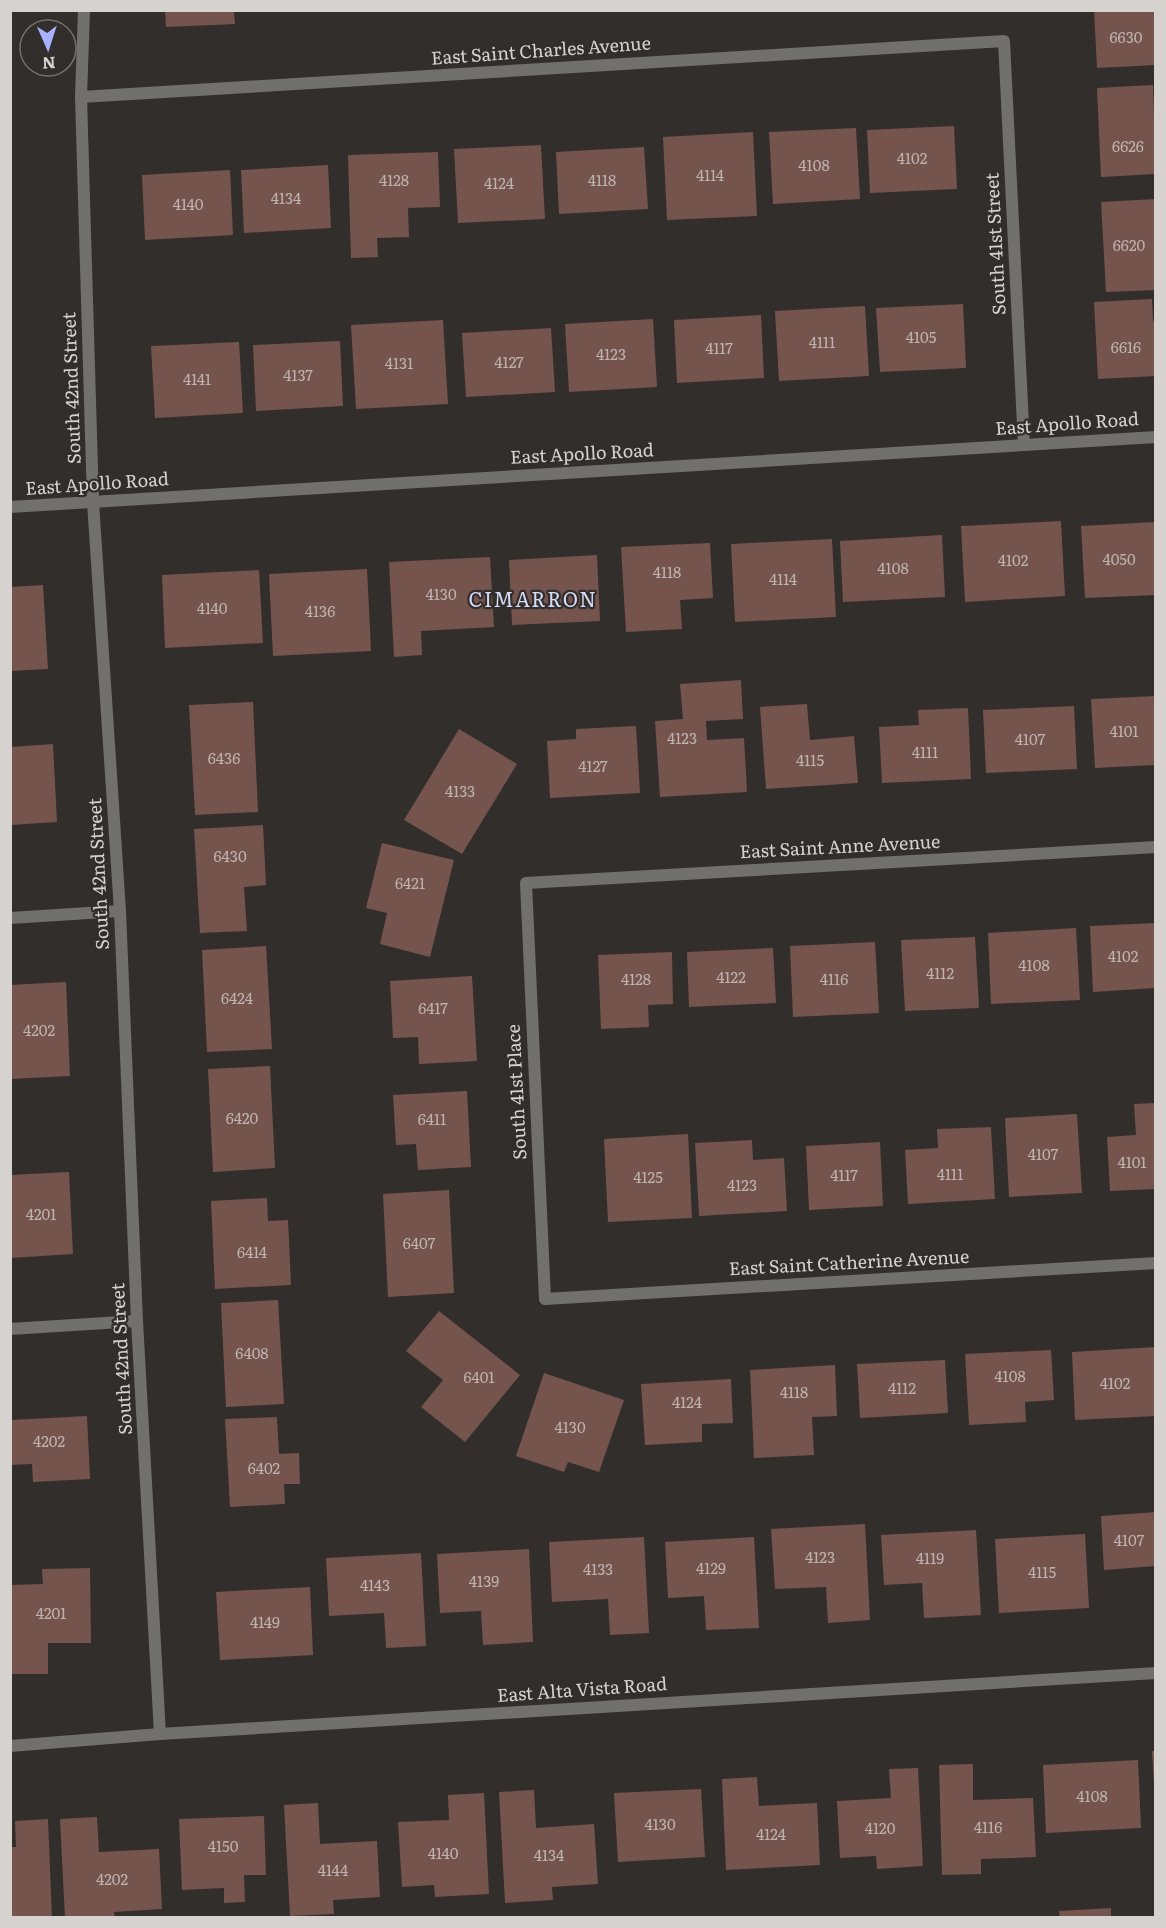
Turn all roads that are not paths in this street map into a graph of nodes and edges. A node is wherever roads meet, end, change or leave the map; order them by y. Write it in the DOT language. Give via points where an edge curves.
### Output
graph roads {
  1 [pos="84,10"];
  2 [pos="1004,41"];
  3 [pos="81,97"];
  4 [pos="1155,437"];
  5 [pos="1024,445"];
  6 [pos="93,502"];
  7 [pos="10,507"];
  8 [pos="1155,847"];
  9 [pos="526,883"];
  10 [pos="120,911"];
  11 [pos="10,918"];
  12 [pos="1155,1263"];
  13 [pos="545,1299"];
  14 [pos="137,1321"];
  15 [pos="10,1329"];
  16 [pos="1155,1672"];
  17 [pos="160,1734"];
  18 [pos="10,1746"];
  1 -- 3 [label="street, South 42nd Street"];
  2 -- 3 [label="street, East Saint Charles Avenue"];
  2 -- 5 [label="street, South 41st Street"];
  3 -- 6 [label="street, South 42nd Street"];
  4 -- 5 [label="street, East Apollo Road"];
  5 -- 6 [label="street, East Apollo Road"];
  6 -- 7 [label="street, East Apollo Road"];
  6 -- 10 [label="street, South 42nd Street"];
  8 -- 9 [label="street, East Saint Anne Avenue"];
  9 -- 13 [label="street, South 41st Place"];
  10 -- 11 [label="street"];
  10 -- 14 [label="street, South 42nd Street"];
  12 -- 13 [label="street, East Saint Catherine Avenue"];
  14 -- 15 [label="street"];
  14 -- 17 [label="street, South 42nd Street"];
  16 -- 17 [label="street, East Alta Vista Road"];
  17 -- 18 [label="street, East Alta Vista Road"];
}
